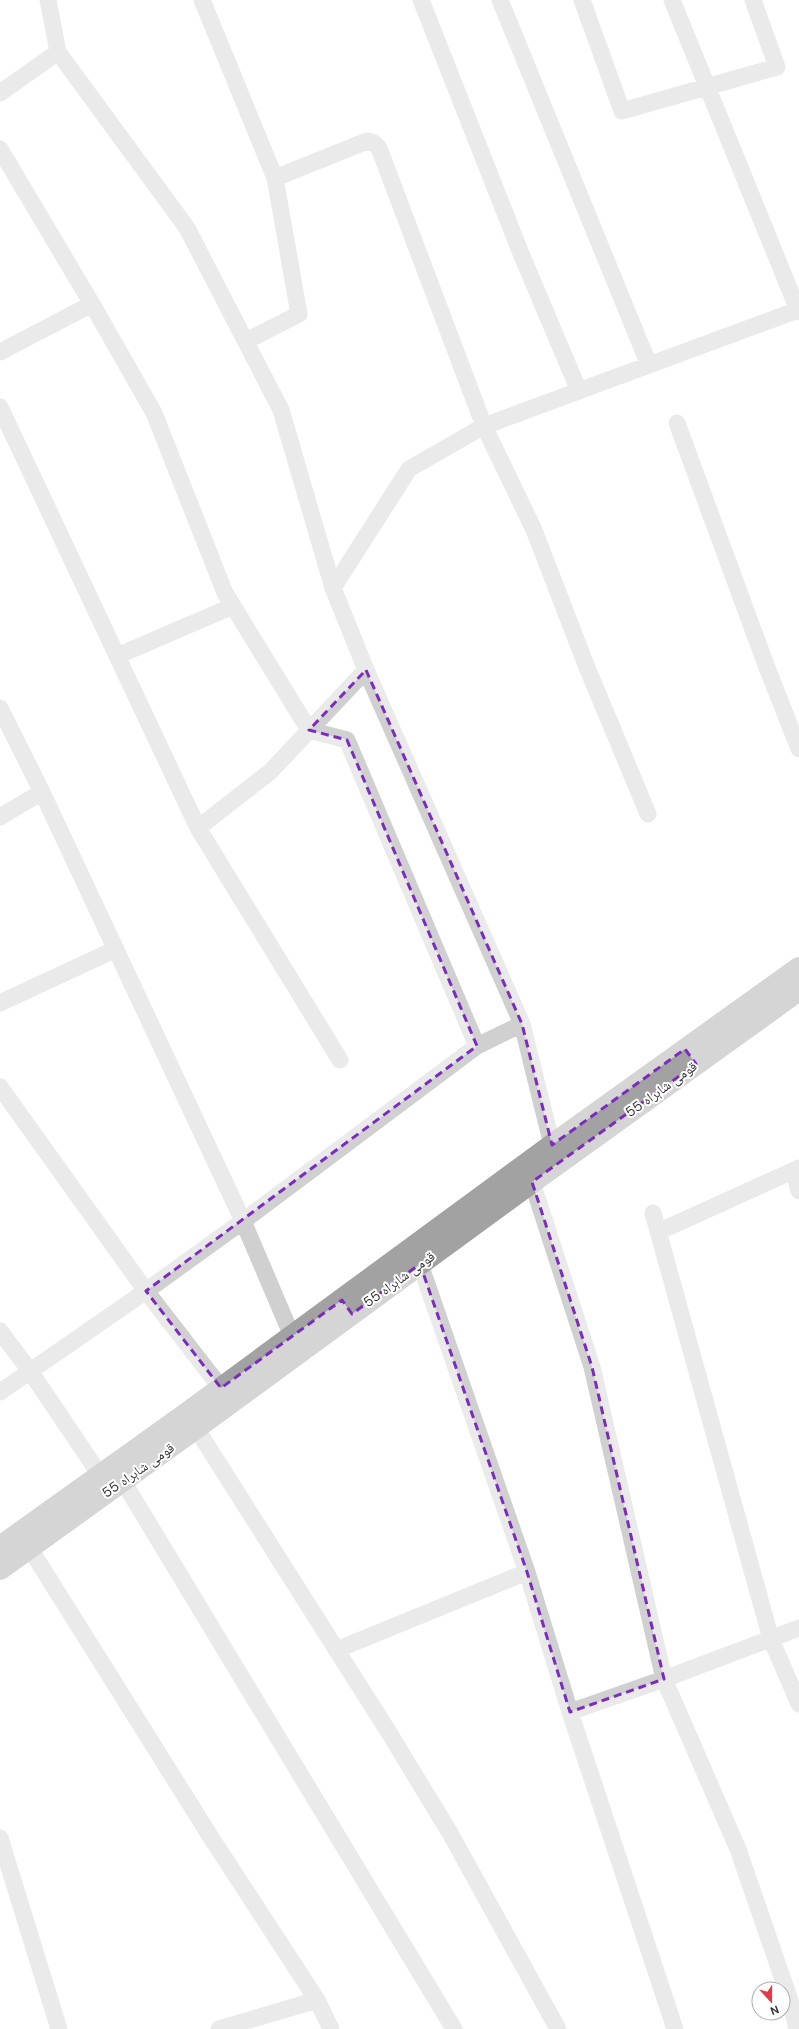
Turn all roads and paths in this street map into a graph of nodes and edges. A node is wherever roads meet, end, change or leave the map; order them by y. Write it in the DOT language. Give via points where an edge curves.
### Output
graph roads {
  1 [pos="48,0"];
  2 [pos="202,0"];
  3 [pos="421,0"];
  4 [pos="500,0"];
  5 [pos="582,0"];
  6 [pos="672,0"];
  7 [pos="753,0"];
  8 [pos="58,52"];
  9 [pos="707,87"];
  10 [pos="0,93"];
  11 [pos="0,149"];
  12 [pos="274,178"];
  13 [pos="92,304"];
  14 [pos="799,311"];
  15 [pos="246,341"];
  16 [pos="0,352"];
  17 [pos="649,365"];
  18 [pos="578,391"];
  19 [pos="0,407"];
  20 [pos="677,423"];
  21 [pos="484,426"];
  22 [pos="333,588"];
  23 [pos="234,606"];
  24 [pos="117,656"];
  25 [pos="366,670"];
  26 [pos="0,708"];
  27 [pos="309,730"];
  28 [pos="799,749"];
  29 [pos="42,792"];
  30 [pos="648,814"];
  31 [pos="0,817"];
  32 [pos="198,828"];
  33 [pos="116,949"];
  34 [pos="799,968"];
  35 [pos="799,990"];
  36 [pos="0,1003"];
  37 [pos="522,1024"];
  38 [pos="477,1046"];
  39 [pos="690,1057"];
  40 [pos="340,1060"];
  41 [pos="0,1087"];
  42 [pos="552,1145"];
  43 [pos="796,1169"];
  44 [pos="532,1182"];
  45 [pos="799,1191"];
  46 [pos="653,1213"];
  47 [pos="243,1221"];
  48 [pos="658,1232"];
  49 [pos="436,1241"];
  50 [pos="420,1264"];
  51 [pos="146,1291"];
  52 [pos="347,1307"];
  53 [pos="0,1331"];
  54 [pos="292,1336"];
  55 [pos="30,1371"];
  56 [pos="221,1388"];
  57 [pos="0,1392"];
  58 [pos="196,1428"];
  59 [pos="100,1475"];
  60 [pos="122,1481"];
  61 [pos="0,1546"];
  62 [pos="29,1547"];
  63 [pos="0,1569"];
  64 [pos="527,1572"];
  65 [pos="799,1628"];
  66 [pos="770,1639"];
  67 [pos="336,1650"];
  68 [pos="664,1679"];
  69 [pos="799,1704"];
  70 [pos="570,1712"];
  71 [pos="0,1838"];
  72 [pos="316,2000"];
  73 [pos="59,2029"];
  74 [pos="219,2029"];
  75 [pos="331,2029"];
  76 [pos="454,2029"];
  77 [pos="558,2029"];
  78 [pos="674,2029"];
  79 [pos="797,2029"];
  1 -- 8 [label="street"];
  2 -- 12 [label="street"];
  3 -- 18 [label="street"];
  4 -- 17 [label="street"];
  5 -- 9 [label="street" via="622,111"];
  6 -- 9 [label="street"];
  7 -- 9 [label="street" via="777,67"];
  8 -- 10 [label="street"];
  8 -- 15 [label="street" via="187,228"];
  9 -- 14 [label="street"];
  11 -- 13 [label="street"];
  12 -- 15 [label="street" via="299,314"];
  12 -- 21 [label="street" via="367,141 379,148"];
  13 -- 16 [label="street"];
  13 -- 23 [label="street" via="154,413 225,593"];
  14 -- 17 [label="street"];
  15 -- 22 [label="street" via="282,410"];
  17 -- 18 [label="street"];
  18 -- 21 [label="street"];
  19 -- 24 [label="street"];
  20 -- 28 [label="street"];
  21 -- 22 [label="street" via="409,469"];
  21 -- 30 [label="street" via="534,530 586,665"];
  22 -- 25 [label="street"];
  23 -- 24 [label="street"];
  23 -- 27 [label="street"];
  24 -- 32 [label="street"];
  25 -- 27 [label="street"];
  25 -- 37 [label="street"];
  26 -- 29 [label="street"];
  27 -- 32 [label="street" via="271,771"];
  27 -- 38 [label="street" via="347,740"];
  29 -- 31 [label="street"];
  29 -- 33 [label="street"];
  32 -- 40 [label="street"];
  33 -- 36 [label="street"];
  33 -- 47 [label="street"];
  34 -- 39 [label="highway, قومی شاہراہ 55"];
  35 -- 39 [label="highway, قومی شاہراہ 55"];
  37 -- 38 [label="street"];
  37 -- 42 [label="street"];
  38 -- 47 [label="street"];
  39 -- 42 [label="highway, قومی شاہراہ 55"];
  39 -- 44 [label="highway, قومی شاہراہ 55"];
  41 -- 51 [label="street"];
  42 -- 49 [label="highway, قومی شاہراہ 55"];
  43 -- 45 [label="street"];
  43 -- 48 [label="street"];
  44 -- 49 [label="highway, قومی شاہراہ 55"];
  44 -- 68 [label="street" via="592,1367"];
  46 -- 48 [label="street"];
  47 -- 51 [label="street"];
  47 -- 54 [label="street"];
  48 -- 66 [label="street"];
  49 -- 50 [label="highway, قومی شاہراہ 55"];
  49 -- 52 [label="highway, قومی شاہراہ 55"];
  50 -- 52 [label="highway, قومی شاہراہ 55"];
  50 -- 64 [label="street"];
  51 -- 55 [label="street"];
  51 -- 56 [label="street"];
  52 -- 54 [label="highway, قومی شاہراہ 55"];
  52 -- 58 [label="highway, قومی شاہراہ 55"];
  53 -- 55 [label="street"];
  54 -- 56 [label="highway, قومی شاہراہ 55"];
  55 -- 57 [label="street"];
  55 -- 59 [label="street"];
  56 -- 59 [label="highway, قومی شاہراہ 55"];
  58 -- 60 [label="highway, قومی شاہراہ 55"];
  58 -- 67 [label="street"];
  59 -- 61 [label="highway, قومی شاہراہ 55"];
  60 -- 62 [label="highway, قومی شاہراہ 55"];
  60 -- 76 [label="street"];
  62 -- 63 [label="highway, قومی شاہراہ 55"];
  62 -- 72 [label="street"];
  64 -- 67 [label="street"];
  64 -- 70 [label="street"];
  65 -- 66 [label="street"];
  66 -- 68 [label="street"];
  66 -- 69 [label="street"];
  67 -- 77 [label="street" via="450,1833"];
  68 -- 70 [label="street"];
  68 -- 79 [label="street" via="738,1849 791,2003"];
  70 -- 78 [label="street"];
  71 -- 73 [label="street"];
  72 -- 74 [label="street"];
  72 -- 75 [label="street"];
}
